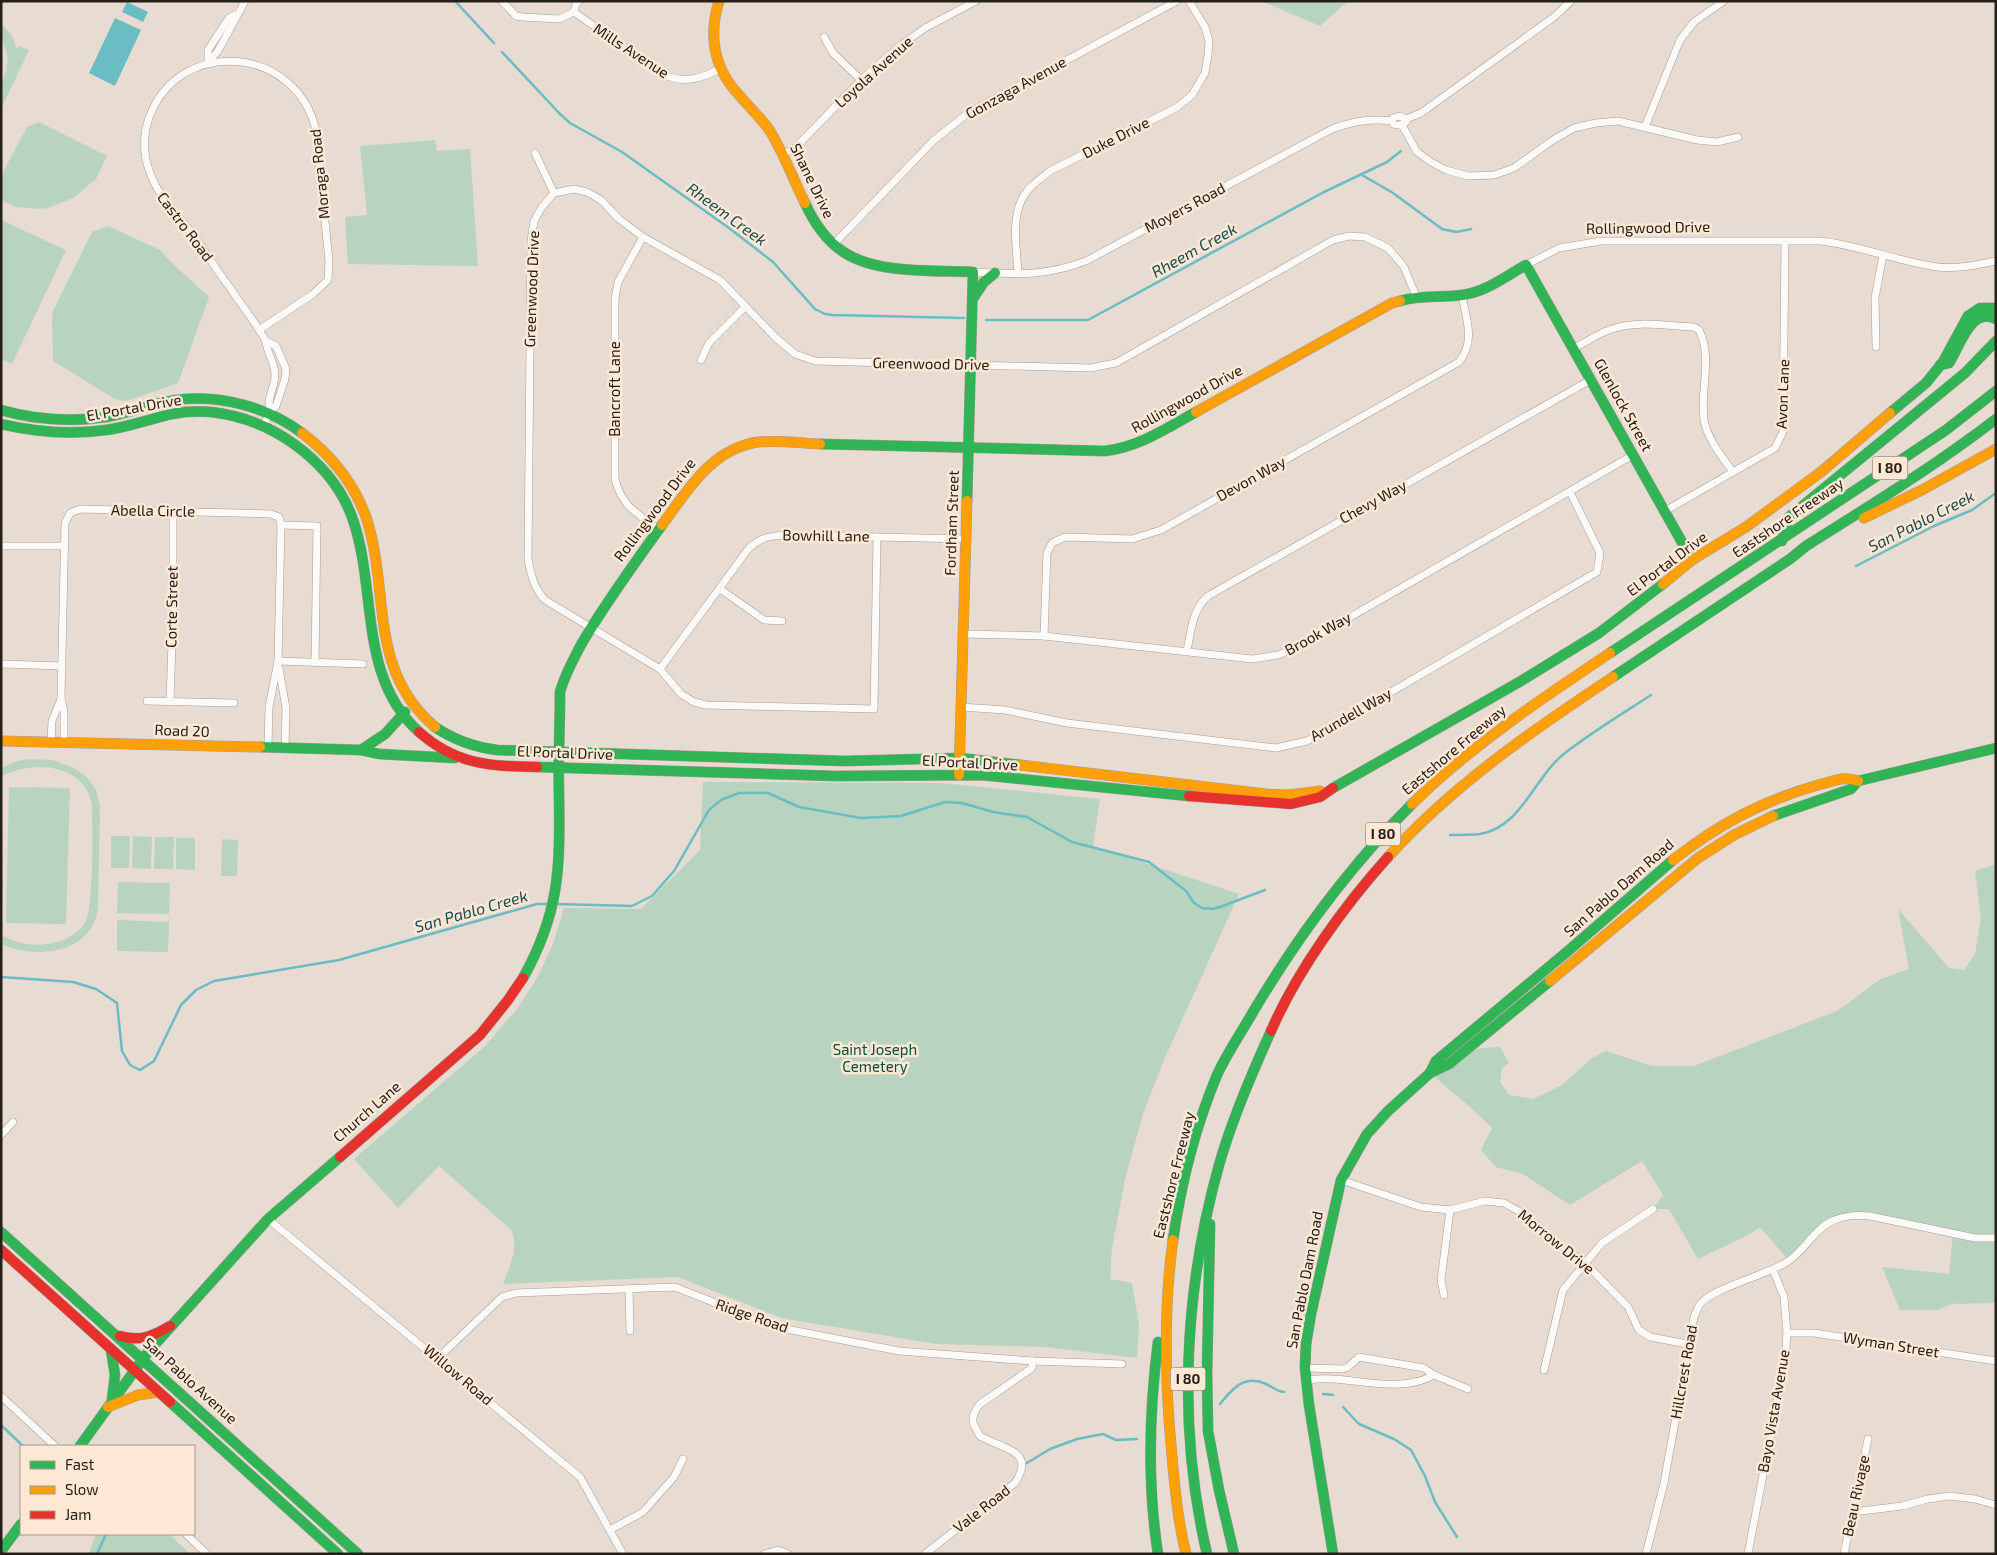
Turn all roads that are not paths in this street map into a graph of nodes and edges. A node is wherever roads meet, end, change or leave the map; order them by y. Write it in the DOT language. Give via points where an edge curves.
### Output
graph roads {
  1 [pos="245,1"];
  2 [pos="502,1"];
  3 [pos="580,1"];
  4 [pos="719,1"];
  5 [pos="976,1"];
  6 [pos="1177,1"];
  7 [pos="1189,1"];
  8 [pos="1571,1"];
  9 [pos="1724,1"];
  10 [pos="574,12"];
  11 [pos="824,37"];
  12 [pos="208,62"];
  13 [pos="720,69"];
  14 [pos="176,78"];
  15 [pos="861,80"];
  16 [pos="1404,122"];
  17 [pos="1645,127"];
  18 [pos="1738,137"];
  19 [pos="535,153"];
  20 [pos="782,155"];
  21 [pos="554,193"];
  22 [pos="643,237"];
  23 [pos="1785,242"];
  24 [pos="833,245"];
  25 [pos="1883,255"];
  26 [pos="1996,261"];
  27 [pos="1526,265"];
  28 [pos="973,272"];
  29 [pos="995,273"];
  30 [pos="1018,274"];
  31 [pos="1462,295"];
  32 [pos="1416,296"];
  33 [pos="972,300"];
  34 [pos="745,307"];
  35 [pos="1996,308"];
  36 [pos="1996,319"];
  37 [pos="259,330"];
  38 [pos="1996,340"];
  39 [pos="266,341"];
  40 [pos="1876,347"];
  41 [pos="1574,348"];
  42 [pos="701,360"];
  43 [pos="971,365"];
  44 [pos="1940,366"];
  45 [pos="1592,379"];
  46 [pos="1996,391"];
  47 [pos="1,410"];
  48 [pos="269,412"];
  49 [pos="1996,419"];
  50 [pos="1,424"];
  51 [pos="264,426"];
  52 [pos="969,448"];
  53 [pos="1996,449"];
  54 [pos="1633,455"];
  55 [pos="1733,472"];
  56 [pos="1570,492"];
  57 [pos="1665,511"];
  58 [pos="173,512"];
  59 [pos="281,525"];
  60 [pos="659,530"];
  61 [pos="877,537"];
  62 [pos="966,540"];
  63 [pos="1782,541"];
  64 [pos="1,546"];
  65 [pos="64,546"];
  66 [pos="1806,546"];
  67 [pos="1692,560"];
  68 [pos="720,589"];
  69 [pos="782,621"];
  70 [pos="591,628"];
  71 [pos="964,634"];
  72 [pos="1044,636"];
  73 [pos="1188,651"];
  74 [pos="278,661"];
  75 [pos="315,662"];
  76 [pos="1,664"];
  77 [pos="363,664"];
  78 [pos="62,666"];
  79 [pos="660,669"];
  80 [pos="61,698"];
  81 [pos="147,701"];
  82 [pos="170,701"];
  83 [pos="234,703"];
  84 [pos="411,704"];
  85 [pos="961,707"];
  86 [pos="402,716"];
  87 [pos="1,741"];
  88 [pos="52,742"];
  89 [pos="64,742"];
  90 [pos="268,748"];
  91 [pos="285,748"];
  92 [pos="1996,748"];
  93 [pos="361,750"];
  94 [pos="559,752"];
  95 [pos="460,758"];
  96 [pos="960,758"];
  97 [pos="559,768"];
  98 [pos="959,775"];
  99 [pos="1340,784"];
  100 [pos="13,1122"];
  101 [pos="1,1135"];
  102 [pos="1341,1180"];
  103 [pos="1209,1204"];
  104 [pos="1653,1209"];
  105 [pos="1450,1210"];
  106 [pos="268,1219"];
  107 [pos="1,1232"];
  108 [pos="1996,1238"];
  109 [pos="1,1250"];
  110 [pos="1585,1263"];
  111 [pos="1168,1270"];
  112 [pos="1773,1270"];
  113 [pos="30,1276"];
  114 [pos="629,1288"];
  115 [pos="1444,1295"];
  116 [pos="77,1301"];
  117 [pos="170,1326"];
  118 [pos="630,1331"];
  119 [pos="1787,1333"];
  120 [pos="116,1335"];
  121 [pos="1688,1344"];
  122 [pos="111,1350"];
  123 [pos="142,1358"];
  124 [pos="438,1358"];
  125 [pos="1033,1361"];
  126 [pos="1996,1361"];
  127 [pos="1122,1364"];
  128 [pos="1305,1368"];
  129 [pos="134,1370"];
  130 [pos="1544,1370"];
  131 [pos="1434,1375"];
  132 [pos="1306,1380"];
  133 [pos="1468,1388"];
  134 [pos="158,1392"];
  135 [pos="1,1396"];
  136 [pos="110,1404"];
  137 [pos="1868,1439"];
  138 [pos="85,1444"];
  139 [pos="54,1445"];
  140 [pos="222,1450"];
  141 [pos="682,1459"];
  142 [pos="268,1472"];
  143 [pos="1996,1505"];
  144 [pos="1853,1512"];
  145 [pos="20,1525"];
  146 [pos="610,1530"];
  147 [pos="187,1535"];
  148 [pos="1,1551"];
  149 [pos="207,1554"];
  150 [pos="338,1554"];
  151 [pos="358,1554"];
  152 [pos="623,1554"];
  153 [pos="764,1554"];
  154 [pos="788,1554"];
  155 [pos="925,1554"];
  156 [pos="1158,1554"];
  157 [pos="1186,1554"];
  158 [pos="1208,1554"];
  159 [pos="1234,1554"];
  160 [pos="1333,1554"];
  161 [pos="1646,1554"];
  162 [pos="1748,1554"];
  163 [pos="1844,1554"];
  1 -- 12 [label="street" via="218,51"];
  2 -- 10 [label="street" via="516,16 559,19"];
  3 -- 10 [label="street"];
  4 -- 13 [label="main road, Shane Drive" via="714,39"];
  5 -- 15 [label="street, Loyola Avenue" via="925,28"];
  6 -- 24 [label="street, Gonzaga Avenue" via="968,112 933,141"];
  7 -- 30 [label="street, Duke Drive" via="1205,27 1209,41 1205,73 1192,95 1176,108 1050,171 1034,184 1022,198 1016,219"];
  8 -- 16 [label="street" via="1421,113"];
  9 -- 17 [label="street" via="1694,22 1680,40"];
  10 -- 13 [label="street, Mills Avenue" via="673,79 696,79"];
  11 -- 15 [label="street" via="833,53"];
  12 -- 14 [label="street, Moraga Road"];
  12 -- 37 [label="street, Moraga Road" via="248,62 281,77 302,98 316,131 329,261 328,280 313,294"];
  13 -- 20 [label="main road, Shane Drive" via="736,94 759,116"];
  14 -- 37 [label="street, Castro Road" via="162,93 146,127 144,144 148,168 154,185"];
  15 -- 20 [label="street, Loyola Avenue" via="796,147"];
  16 -- 17 [label="street" via="1409,141 1417,152 1446,170 1468,176 1514,168 1574,128 1618,122"];
  16 -- 30 [label="street, Moyers Road" via="1393,124 1392,121 1365,120 1347,123 1086,261 1050,272"];
  17 -- 18 [label="street" via="1697,140 1718,142"];
  19 -- 21 [label="street"];
  20 -- 24 [label="main road, Shane Drive" via="816,226"];
  21 -- 22 [label="street, Greenwood Drive" via="574,189 587,192 601,200"];
  21 -- 70 [label="street, Greenwood Drive" via="534,221 531,241 528,559 531,579 540,595"];
  22 -- 34 [label="street, Greenwood Drive" via="720,280"];
  22 -- 60 [label="street, Bancroft Lane" via="618,282 615,299 615,479 619,494 627,505"];
  23 -- 25 [label="street, Rollingwood Drive" via="1838,243"];
  23 -- 27 [label="street, Rollingwood Drive" via="1601,241 1560,248"];
  23 -- 55 [label="street, Avon Lane" via="1783,432 1775,448"];
  24 -- 28 [label="main road, Shane Drive" via="858,260 872,264"];
  25 -- 26 [label="street, Rollingwood Drive" via="1955,268"];
  25 -- 40 [label="street" via="1875,298"];
  27 -- 31 [label="main road, Rollingwood Drive" via="1480,291"];
  27 -- 41 [label="main road, Glenlock Street"];
  28 -- 29 [label="street, Moyers Road"];
  28 -- 33 [label="main road, Fordham Street"];
  29 -- 30 [label="street, Moyers Road"];
  29 -- 33 [label="main road" via="983,282"];
  31 -- 32 [label="main road, Rollingwood Drive"];
  31 -- 72 [label="street, Devon Way" via="1470,341 1459,362 1162,530 1132,539 1065,537 1052,543 1047,553"];
  32 -- 43 [label="street, Greenwood Drive" via="1404,267 1388,248 1365,237 1349,236 1334,240 1116,363 1090,368"];
  32 -- 52 [label="main road, Rollingwood Drive" via="1392,303 1128,448 1092,452"];
  33 -- 43 [label="main road, Fordham Street"];
  34 -- 42 [label="street" via="709,343"];
  34 -- 43 [label="street, Greenwood Drive" via="795,354 815,361"];
  35 -- 44 [label="main road, El Portal Drive" via="1980,308 1968,316"];
  36 -- 44 [label="main road" via="1982,315 1974,319 1949,363"];
  37 -- 39 [label="street, Castro Road"];
  38 -- 63 [label="main road" via="1965,373 1789,517"];
  39 -- 48 [label="street, Castro Road" via="275,370"];
  39 -- 48 [label="street, Castro Road" via="276,346 286,369 276,406"];
  41 -- 45 [label="main road, Glenlock Street"];
  41 -- 55 [label="street" via="1622,327 1694,327 1699,330 1705,347 1705,425"];
  43 -- 52 [label="main road, Fordham Street"];
  44 -- 67 [label="main road, El Portal Drive" via="1926,383 1821,472 1746,527"];
  45 -- 54 [label="main road, Glenlock Street"];
  45 -- 73 [label="street, Chevy Way" via="1208,596 1196,611"];
  46 -- 63 [label="main road, Eastshore Freeway / I 80" via="1946,430"];
  47 -- 48 [label="main road, El Portal Drive" via="50,419 93,419 166,402 208,399 230,401"];
  48 -- 51 [label="street, Castro Road"];
  48 -- 84 [label="main road, El Portal Drive" via="302,432 329,456 363,509 391,664"];
  49 -- 66 [label="main road, I 80" via="1935,464"];
  50 -- 51 [label="main road, El Portal Drive" via="36,431 98,431 196,412 232,416"];
  51 -- 86 [label="main road, El Portal Drive" via="300,448 320,467 340,493 350,513 359,543 377,664"];
  52 -- 60 [label="main road, Rollingwood Drive" via="760,442 741,445 708,465"];
  52 -- 62 [label="main road, Fordham Street"];
  53 -- 66 [label="main road" via="1922,490"];
  54 -- 56 [label="street, Brook Way"];
  54 -- 57 [label="main road, Glenlock Street"];
  55 -- 57 [label="street, Avon Lane"];
  56 -- 73 [label="street, Brook Way" via="1298,647 1278,655 1252,659"];
  56 -- 85 [label="street, Arundell Way" via="1600,553 1597,572 1308,741 1276,748 1067,723 1005,710"];
  57 -- 67 [label="main road, Glenlock Street"];
  58 -- 59 [label="street, Abella Circle" via="271,514 279,517"];
  58 -- 65 [label="street, Abella Circle" via="80,509 70,513 65,522"];
  58 -- 82 [label="street, Corte Street"];
  59 -- 74 [label="street"];
  59 -- 75 [label="street" via="317,526"];
  60 -- 70 [label="main road, Rollingwood Drive"];
  61 -- 62 [label="street, Bowhill Lane"];
  61 -- 68 [label="street, Bowhill Lane" via="786,535 760,539 749,548"];
  61 -- 79 [label="street, Greenwood Drive" via="874,709 706,705 681,694"];
  62 -- 71 [label="main road, Fordham Street"];
  63 -- 111 [label="main road, Eastshore Freeway / I 80" via="1523,712 1432,786 1334,888 1278,970 1219,1071 1194,1142"];
  64 -- 65 [label="street"];
  65 -- 78 [label="street, Abella Circle"];
  66 -- 103 [label="main road, I 80" via="1494,760 1457,789 1386,859 1323,938 1276,1020 1255,1062 1236,1113"];
  67 -- 99 [label="main road, El Portal Drive" via="1599,633"];
  68 -- 69 [label="street" via="764,620"];
  68 -- 79 [label="street, Bowhill Lane"];
  70 -- 79 [label="street, Greenwood Drive"];
  70 -- 94 [label="main road, Rollingwood Drive" via="562,685"];
  71 -- 72 [label="street, Brook Way"];
  71 -- 85 [label="main road, Fordham Street"];
  72 -- 73 [label="street, Brook Way"];
  74 -- 75 [label="street"];
  74 -- 90 [label="street" via="269,707"];
  74 -- 91 [label="street" via="286,708"];
  75 -- 77 [label="street"];
  76 -- 78 [label="street"];
  78 -- 80 [label="street, Abella Circle"];
  80 -- 88 [label="street, Abella Circle" via="52,721"];
  80 -- 89 [label="street, Abella Circle"];
  81 -- 82 [label="street"];
  82 -- 83 [label="street"];
  84 -- 86 [label="main road"];
  84 -- 94 [label="main road, El Portal Drive" via="419,715 444,734 475,748"];
  85 -- 96 [label="main road, Fordham Street"];
  86 -- 93 [label="main road" via="376,743"];
  86 -- 95 [label="main road, El Portal Drive" via="418,733"];
  87 -- 88 [label="main road, Road 20"];
  88 -- 89 [label="main road, Road 20"];
  89 -- 90 [label="main road, Road 20"];
  90 -- 91 [label="main road, Road 20"];
  91 -- 93 [label="main road, Road 20"];
  92 -- 102 [label="main road, San Pablo Dam Road" via="1858,781 1849,777 1783,795 1712,831 1685,850 1442,1055 1430,1073 1367,1134"];
  93 -- 95 [label="main road, Road 20" via="379,754"];
  94 -- 96 [label="main road, El Portal Drive" via="845,761"];
  94 -- 97 [label="main road, Church Lane"];
  95 -- 97 [label="main road, El Portal Drive" via="504,766"];
  96 -- 98 [label="main road, Fordham Street"];
  96 -- 99 [label="main road, El Portal Drive" via="1266,794 1317,792"];
  97 -- 98 [label="main road, El Portal Drive" via="835,776"];
  97 -- 106 [label="main road, Church Lane" via="560,845 556,893 539,950 522,982 484,1030"];
  98 -- 99 [label="main road, El Portal Drive" via="1291,804 1320,797"];
  100 -- 101 [label="street"];
  102 -- 105 [label="street, Morrow Drive" via="1421,1207"];
  102 -- 128 [label="main road, San Pablo Dam Road" via="1311,1314"];
  103 -- 158 [label="main road, I 80" via="1196,1262 1188,1371 1193,1469"];
  103 -- 159 [label="main road" via="1208,1431"];
  104 -- 110 [label="street" via="1602,1243"];
  105 -- 110 [label="street, Morrow Drive" via="1485,1201 1504,1203 1522,1213"];
  105 -- 115 [label="street" via="1441,1280"];
  106 -- 117 [label="main road, Church Lane"];
  106 -- 124 [label="street, Willow Road"];
  107 -- 116 [label="main road, San Pablo Avenue"];
  108 -- 112 [label="street, Hillcrest Road" via="1975,1238 1854,1214 1820,1228 1789,1261"];
  109 -- 113 [label="main road, San Pablo Avenue"];
  110 -- 121 [label="street, Morrow Drive" via="1628,1307 1639,1330 1650,1337"];
  110 -- 130 [label="street" via="1563,1290"];
  111 -- 156 [label="main road" via="1151,1398 1151,1497"];
  111 -- 157 [label="main road, Eastshore Freeway / I 80" via="1165,1357 1170,1438"];
  112 -- 119 [label="street, Bayo Vista Avenue" via="1784,1298"];
  112 -- 121 [label="street, Hillcrest Road" via="1714,1294 1701,1303"];
  113 -- 116 [label="main road" via="37,1276 65,1300"];
  113 -- 122 [label="main road, San Pablo Avenue"];
  114 -- 118 [label="street"];
  114 -- 124 [label="street, Ridge Road" via="516,1293 502,1297"];
  114 -- 125 [label="street, Ridge Road" via="675,1287 776,1327 899,1351"];
  116 -- 120 [label="main road, San Pablo Avenue"];
  117 -- 120 [label="main road" via="142,1340 131,1341"];
  117 -- 123 [label="main road, Church Lane"];
  119 -- 126 [label="street, Wyman Street" via="1814,1333"];
  119 -- 162 [label="street, Bayo Vista Avenue" via="1781,1384"];
  120 -- 123 [label="main road, San Pablo Avenue"];
  121 -- 161 [label="street, Hillcrest Road" via="1664,1483"];
  122 -- 129 [label="main road, San Pablo Avenue"];
  122 -- 136 [label="main road" via="117,1382"];
  123 -- 129 [label="main road, Church Lane"];
  123 -- 142 [label="main road, San Pablo Avenue"];
  124 -- 146 [label="street, Willow Road" via="580,1477"];
  125 -- 127 [label="street, Ridge Road"];
  125 -- 155 [label="street, Vale Road" via="1032,1368 980,1404 973,1422 980,1436 1020,1456 1022,1472 1014,1483"];
  128 -- 131 [label="street" via="1343,1369 1359,1357 1412,1365"];
  128 -- 132 [label="main road, San Pablo Dam Road"];
  129 -- 134 [label="main road, San Pablo Avenue"];
  129 -- 136 [label="main road, Church Lane"];
  131 -- 132 [label="street" via="1402,1383"];
  131 -- 133 [label="street"];
  132 -- 160 [label="main road, San Pablo Dam Road"];
  134 -- 136 [label="main road" via="140,1393 124,1402"];
  134 -- 140 [label="main road, San Pablo Avenue"];
  135 -- 139 [label="street"];
  136 -- 138 [label="main road, Church Lane"];
  137 -- 144 [label="street, Beau Rivage"];
  140 -- 142 [label="main road" via="228,1449 238,1455 257,1471"];
  140 -- 150 [label="main road, San Pablo Avenue"];
  141 -- 146 [label="street" via="674,1477 643,1512"];
  142 -- 151 [label="main road, San Pablo Avenue"];
  143 -- 144 [label="street" via="1950,1496"];
  144 -- 163 [label="street, Beau Rivage"];
  145 -- 148 [label="main road"];
  146 -- 152 [label="street, Willow Road"];
  147 -- 149 [label="street"];
  153 -- 154 [label="street" via="778,1550"];
}
